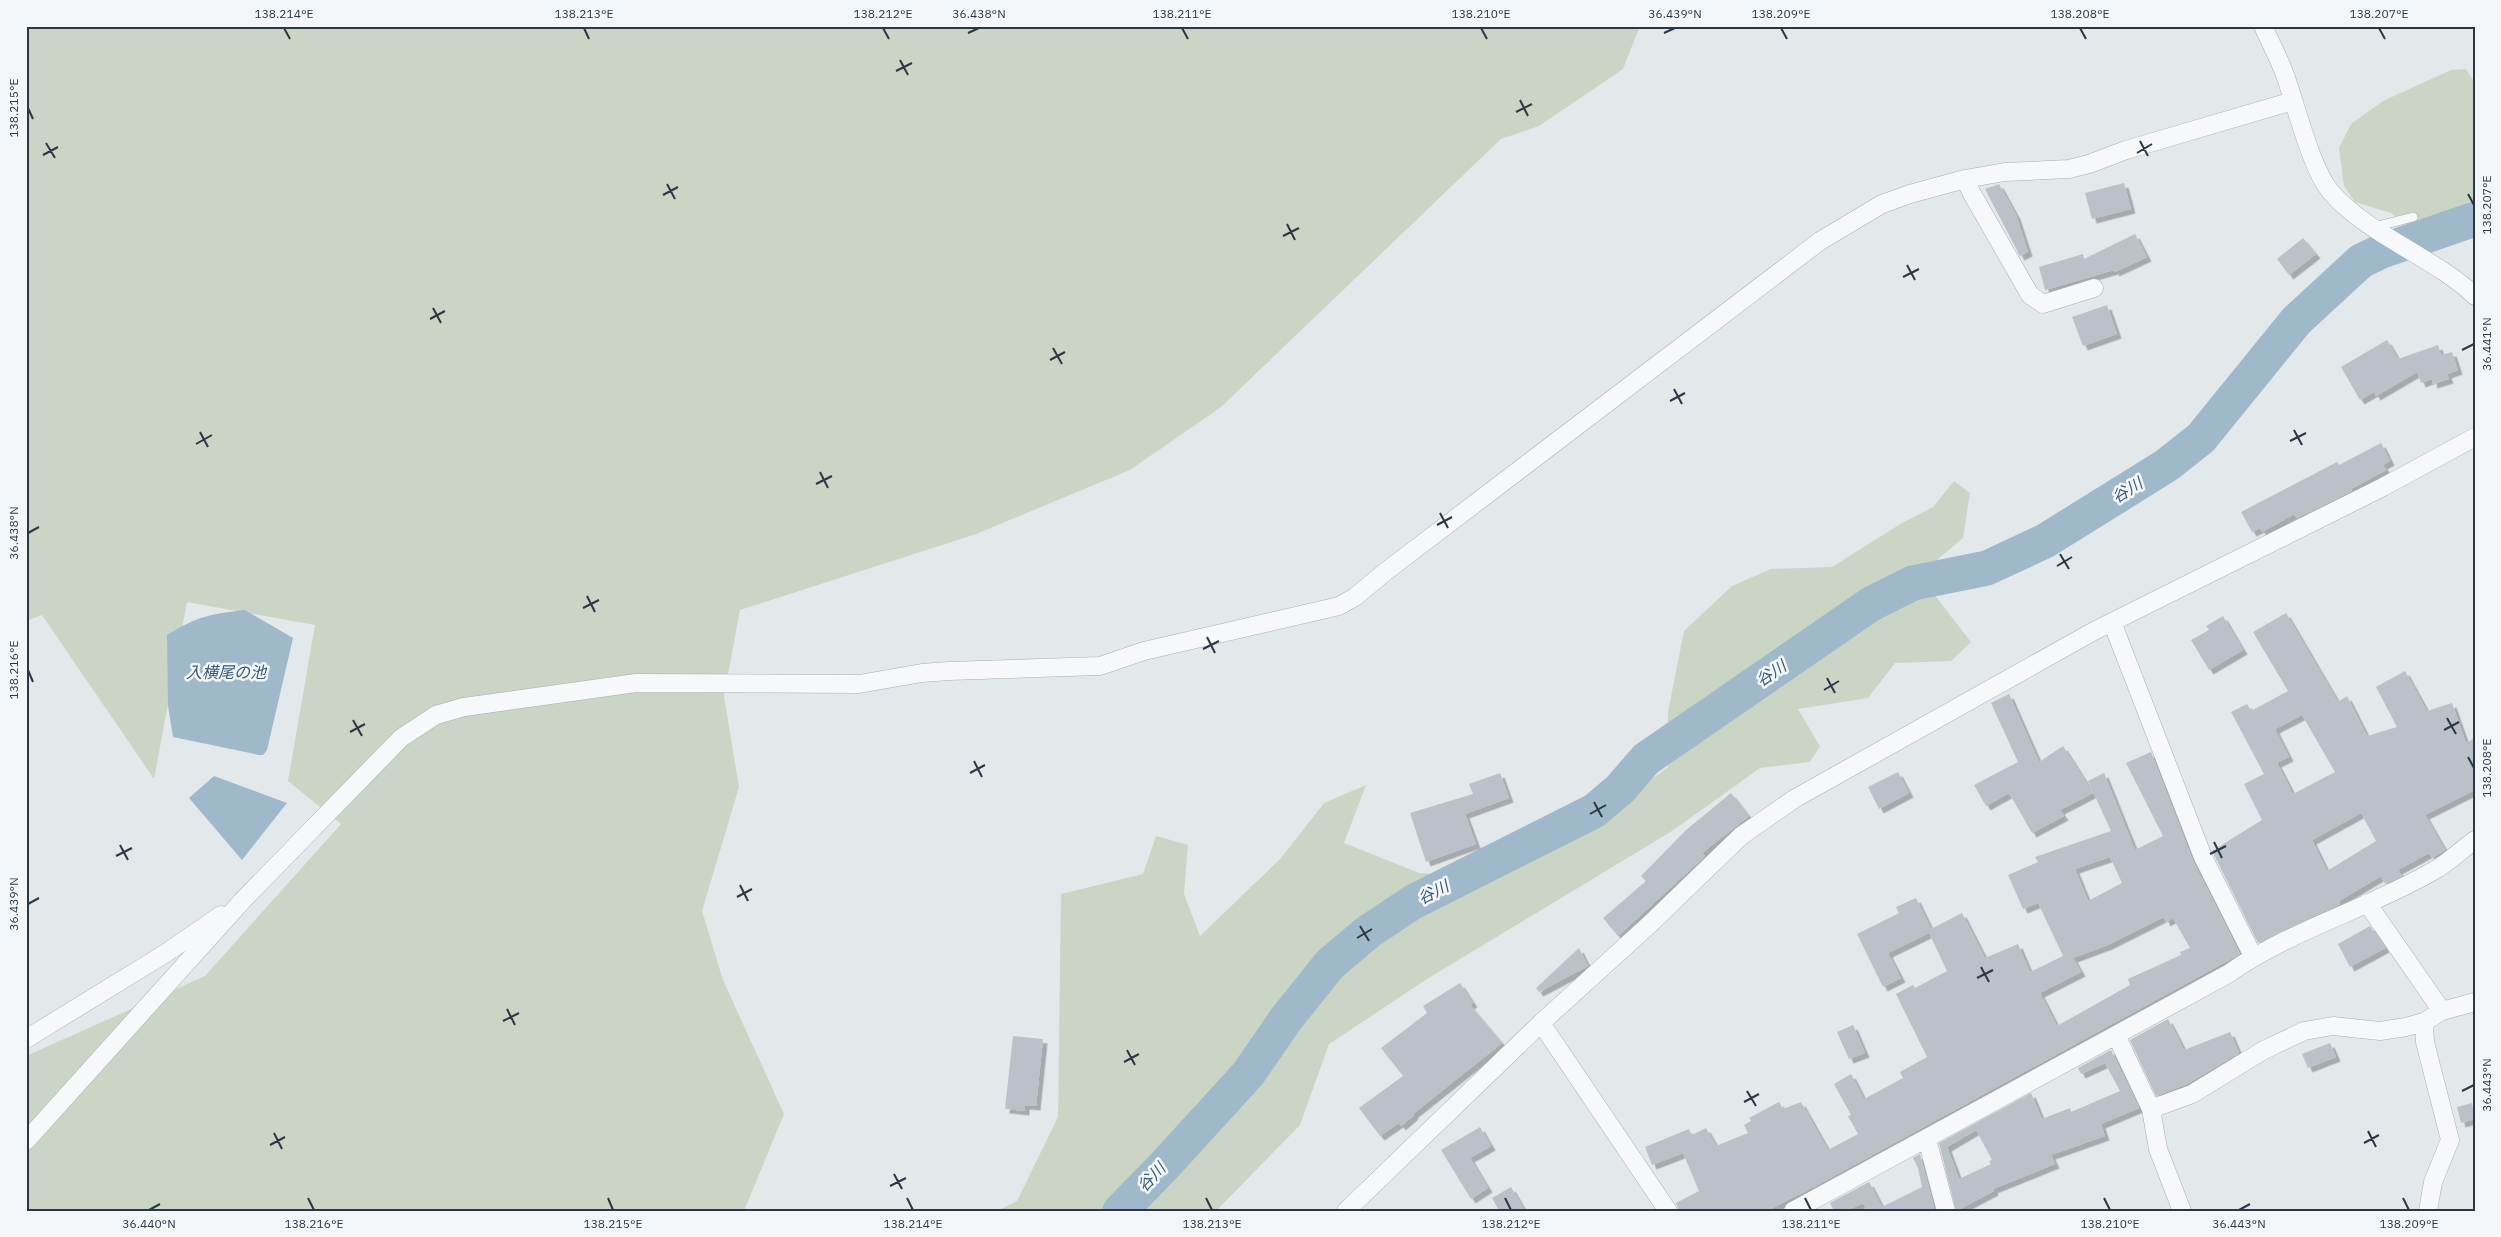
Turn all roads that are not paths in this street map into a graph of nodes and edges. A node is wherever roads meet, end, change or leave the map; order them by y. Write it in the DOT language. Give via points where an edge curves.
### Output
graph roads {
  1 [pos="2263,26"];
  2 [pos="2293,101"];
  3 [pos="1965,179"];
  4 [pos="2413,217"];
  5 [pos="2381,227"];
  6 [pos="2094,288"];
  7 [pos="2475,296"];
  8 [pos="2475,437"];
  9 [pos="2112,622"];
  10 [pos="2475,840"];
  11 [pos="244,899"];
  12 [pos="2367,903"];
  13 [pos="2253,956"];
  14 [pos="2475,1002"];
  15 [pos="2442,1011"];
  16 [pos="2424,1022"];
  17 [pos="1540,1023"];
  18 [pos="2116,1035"];
  19 [pos="26,1039"];
  20 [pos="2151,1110"];
  21 [pos="1928,1139"];
  22 [pos="26,1141"];
  23 [pos="1346,1211"];
  24 [pos="1668,1211"];
  25 [pos="1793,1211"];
  26 [pos="1946,1211"];
  27 [pos="2182,1211"];
  28 [pos="2428,1211"];
  1 -- 2 [label="street"];
  2 -- 3 [label="street" via="2069,169 2006,172"];
  2 -- 5 [label="street" via="2329,190 2349,210"];
  3 -- 6 [label="street" via="2030,296 2043,304"];
  3 -- 11 [label="street" via="1882,204 1820,241 1356,597 1339,606 1144,651 1100,666 940,671 859,684 636,683 464,707 436,715 401,738"];
  4 -- 5 [label="lane"];
  5 -- 7 [label="street"];
  8 -- 9 [label="street" via="2383,487"];
  9 -- 13 [label="street" via="2203,857"];
  9 -- 17 [label="street" via="1802,794 1741,836"];
  10 -- 12 [label="street" via="2434,870"];
  11 -- 19 [label="street" via="166,953"];
  11 -- 22 [label="street"];
  12 -- 13 [label="street"];
  12 -- 15 [label="street"];
  13 -- 18 [label="street" via="2228,974"];
  14 -- 15 [label="street"];
  15 -- 16 [label="street"];
  16 -- 20 [label="street" via="2380,1031 2333,1026 2304,1031 2264,1050 2192,1094"];
  16 -- 28 [label="street" via="2425,1042 2450,1140 2433,1182"];
  17 -- 23 [label="street"];
  17 -- 24 [label="street"];
  18 -- 20 [label="street"];
  18 -- 21 [label="street"];
  20 -- 27 [label="street" via="2158,1149"];
  21 -- 25 [label="street"];
  21 -- 26 [label="street"];
}
